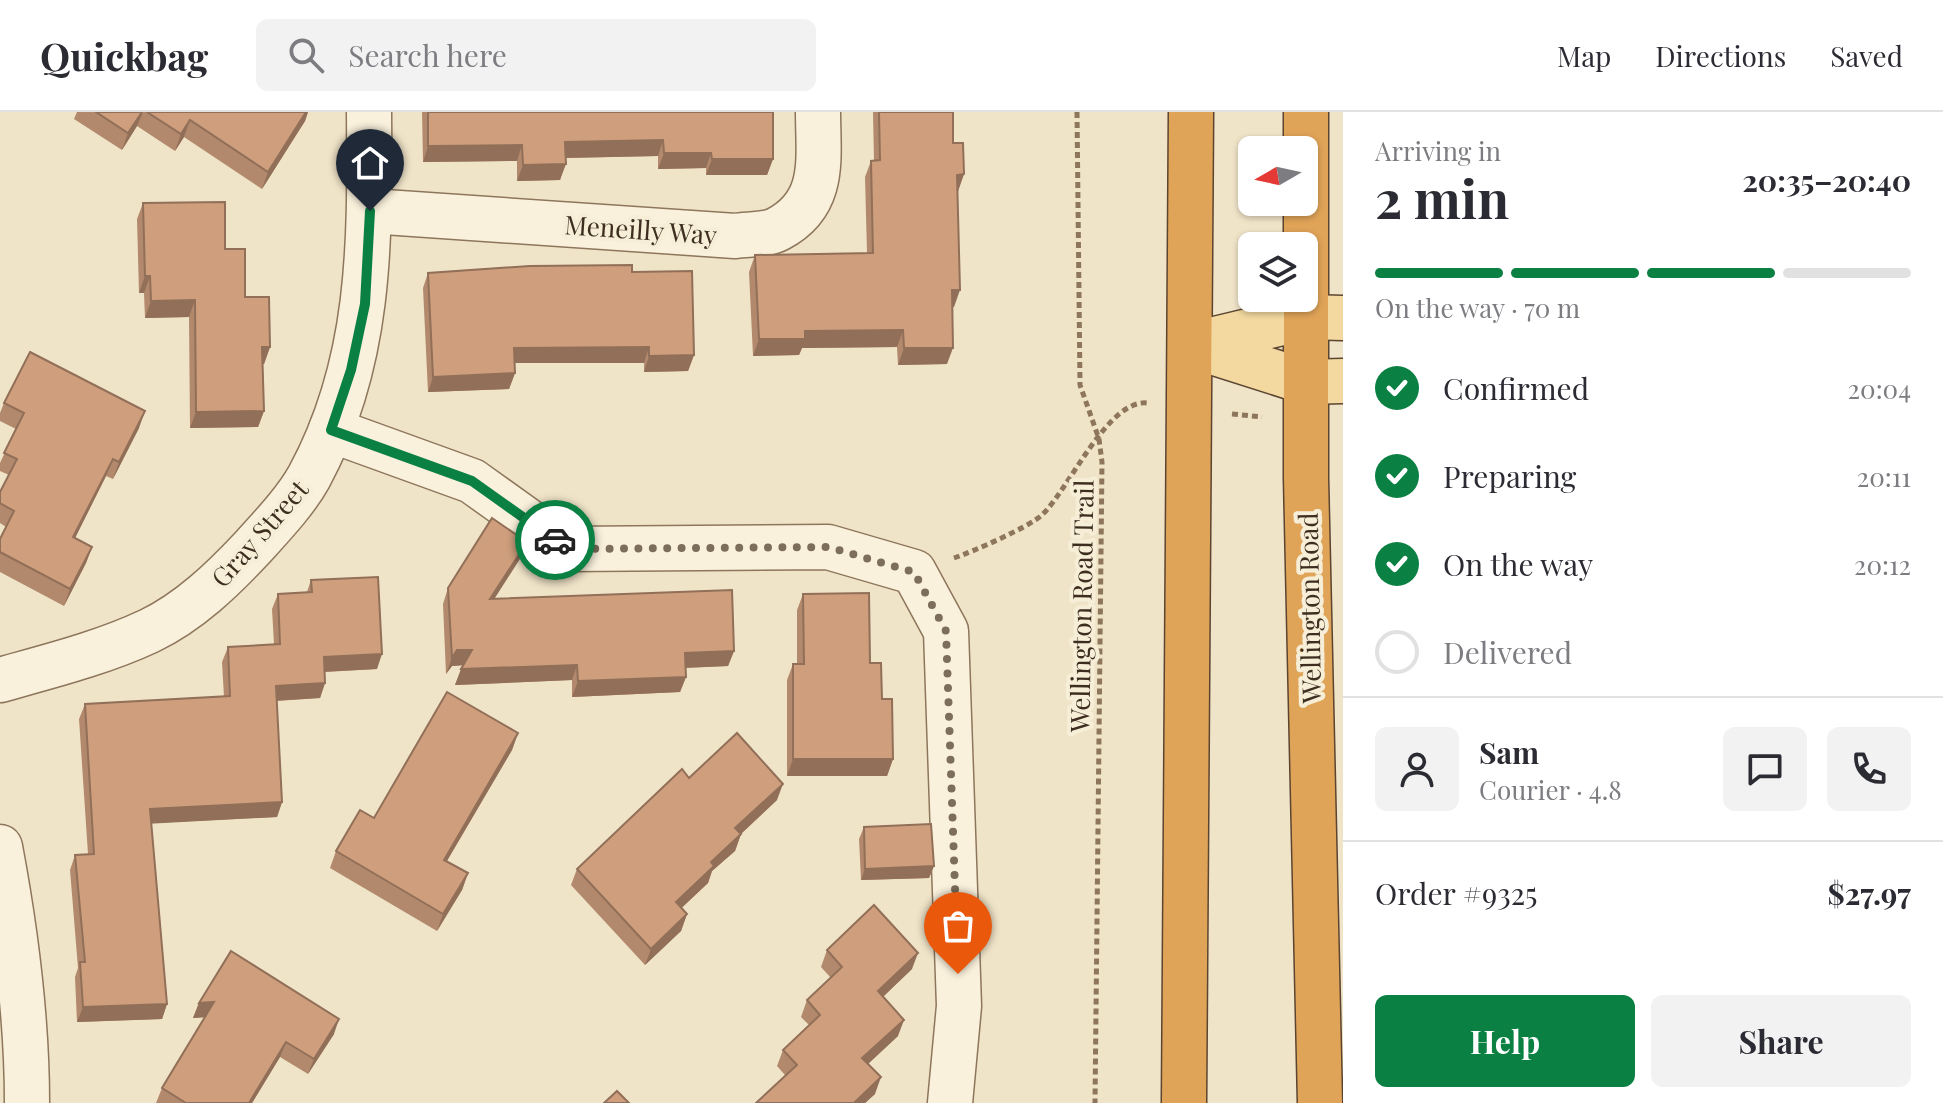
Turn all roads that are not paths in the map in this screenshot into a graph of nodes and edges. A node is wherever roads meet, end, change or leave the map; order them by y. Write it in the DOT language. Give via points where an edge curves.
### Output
graph roads {
  1 [pos="369,112"];
  2 [pos="818,112"];
  3 [pos="1191,112"];
  4 [pos="1306,112"];
  5 [pos="370,211"];
  6 [pos="1325,318"];
  7 [pos="1190,345"];
  8 [pos="1318,393"];
  9 [pos="331,430"];
  10 [pos="1325,470"];
  11 [pos="0,680"];
  12 [pos="0,847"];
  13 [pos="27,1103"];
  14 [pos="950,1103"];
  15 [pos="1184,1103"];
  16 [pos="1320,1103"];
  1 -- 5 [label="street, Gray Street"];
  2 -- 5 [label="street, Meneilly Way" via="818,181 800,212 777,230 735,236"];
  3 -- 7 [label="highway"];
  4 -- 6 [label="highway, Wellington Road"];
  5 -- 9 [label="street, Gray Street" via="365,304"];
  6 -- 7 [label="main road"];
  6 -- 8 [label="highway, Wellington Road"];
  7 -- 8 [label="main road"];
  7 -- 15 [label="highway"];
  8 -- 10 [label="highway, Wellington Road"];
  9 -- 11 [label="street, Gray Street" via="308,480 218,584 152,630"];
  9 -- 14 [label="street" via="472,481 567,549 828,547 914,572 946,631 959,1006"];
  10 -- 16 [label="highway, Wellington Road"];
  12 -- 13 [label="street" via="15,926"];
}
